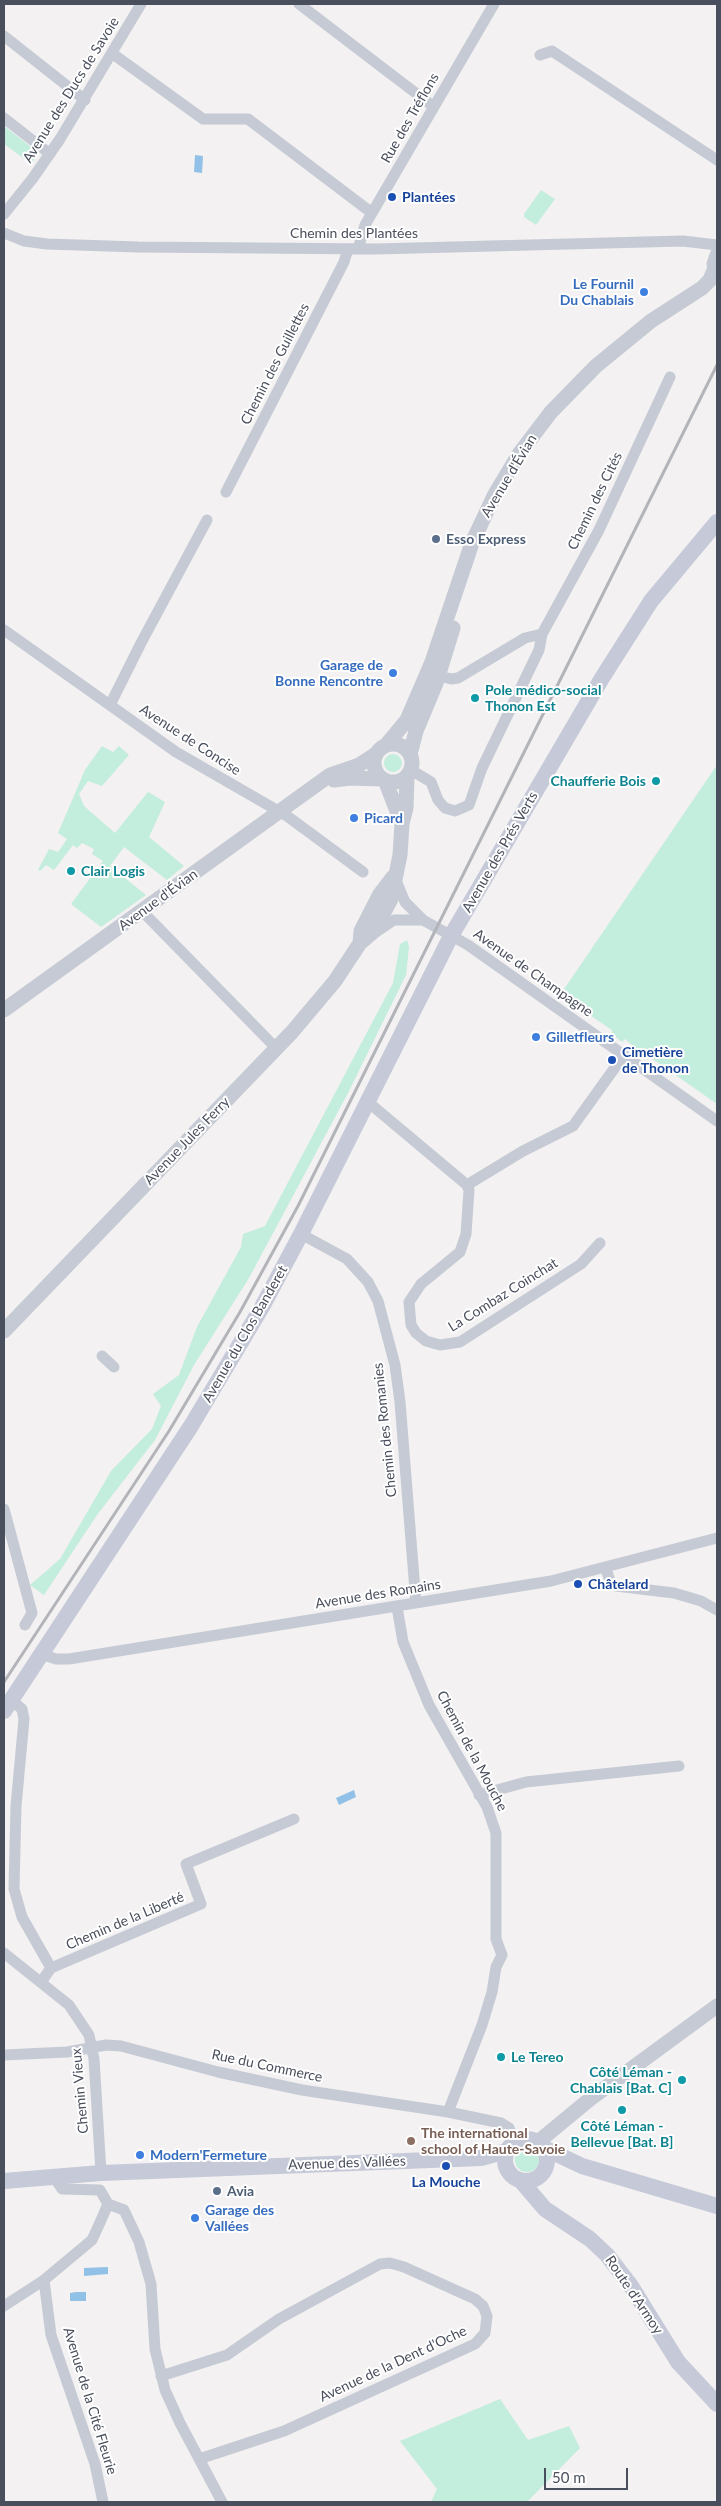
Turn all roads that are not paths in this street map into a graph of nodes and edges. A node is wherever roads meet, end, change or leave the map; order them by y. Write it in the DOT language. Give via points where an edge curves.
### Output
graph roads {
  1 [pos="141,4"];
  2 [pos="299,4"];
  3 [pos="494,4"];
  4 [pos="4,36"];
  5 [pos="112,54"];
  6 [pos="540,55"];
  7 [pos="85,100"];
  8 [pos="434,107"];
  9 [pos="4,118"];
  10 [pos="50,154"];
  11 [pos="717,160"];
  12 [pos="372,213"];
  13 [pos="4,214"];
  14 [pos="4,233"];
  15 [pos="705,243"];
  16 [pos="717,245"];
  17 [pos="353,249"];
  18 [pos="716,265"];
  19 [pos="717,288"];
  20 [pos="670,377"];
  21 [pos="226,492"];
  22 [pos="207,520"];
  23 [pos="717,522"];
  24 [pos="4,630"];
  25 [pos="542,634"];
  26 [pos="439,676"];
  27 [pos="110,705"];
  28 [pos="382,749"];
  29 [pos="410,754"];
  30 [pos="409,773"];
  31 [pos="384,780"];
  32 [pos="312,789"];
  33 [pos="280,812"];
  34 [pos="402,824"];
  35 [pos="363,872"];
  36 [pos="394,876"];
  37 [pos="142,911"];
  38 [pos="423,920"];
  39 [pos="451,936"];
  40 [pos="365,940"];
  41 [pos="4,1010"];
  42 [pos="277,1048"];
  43 [pos="624,1056"];
  44 [pos="368,1102"];
  45 [pos="717,1121"];
  46 [pos="467,1185"];
  47 [pos="301,1234"];
  48 [pos="600,1243"];
  49 [pos="4,1331"];
  50 [pos="102,1356"];
  51 [pos="114,1367"];
  52 [pos="4,1509"];
  53 [pos="717,1538"];
  54 [pos="606,1568"];
  55 [pos="416,1603"];
  56 [pos="397,1607"];
  57 [pos="717,1610"];
  58 [pos="25,1625"];
  59 [pos="42,1654"];
  60 [pos="8,1706"];
  61 [pos="679,1766"];
  62 [pos="479,1795"];
  63 [pos="294,1818"];
  64 [pos="4,1953"];
  65 [pos="51,1968"];
  66 [pos="41,1982"];
  67 [pos="717,2006"];
  68 [pos="92,2048"];
  69 [pos="4,2055"];
  70 [pos="448,2112"];
  71 [pos="541,2145"];
  72 [pos="511,2146"];
  73 [pos="481,2158"];
  74 [pos="582,2166"];
  75 [pos="507,2169"];
  76 [pos="101,2173"];
  77 [pos="542,2174"];
  78 [pos="54,2177"];
  79 [pos="4,2181"];
  80 [pos="521,2181"];
  81 [pos="538,2199"];
  82 [pos="108,2204"];
  83 [pos="717,2206"];
  84 [pos="44,2280"];
  85 [pos="4,2306"];
  86 [pos="161,2376"];
  87 [pos="717,2404"];
  88 [pos="199,2459"];
  89 [pos="103,2502"];
  90 [pos="222,2502"];
  1 -- 5 [label="street, Avenue des Ducs de Savoie"];
  2 -- 8 [label="street"];
  3 -- 8 [label="street, Rue des Tréflons"];
  4 -- 7 [label="street"];
  5 -- 7 [label="street, Avenue des Ducs de Savoie"];
  5 -- 12 [label="street" via="203,119 248,119"];
  6 -- 11 [label="street" via="552,50"];
  7 -- 10 [label="street, Avenue des Ducs de Savoie"];
  8 -- 12 [label="street, Rue des Tréflons"];
  9 -- 10 [label="street"];
  10 -- 13 [label="street, Avenue des Ducs de Savoie"];
  12 -- 17 [label="street, Rue des Tréflons"];
  14 -- 17 [label="street, Chemin des Plantées" via="24,241 61,245"];
  15 -- 16 [label="street, Chemin des Plantées"];
  15 -- 17 [label="street, Chemin des Plantées" via="666,241"];
  15 -- 18 [label="street"];
  17 -- 21 [label="street, Chemin des Guillettes"];
  18 -- 28 [label="street, Avenue d'Évian" via="710,280 702,288 634,333 586,374 551,412 520,454 495,494 472,543 432,662 407,720"];
  19 -- 26 [label="street, Avenue d'Évian" via="660,322 621,351 575,396 537,442 500,505 477,553"];
  20 -- 25 [label="street, Chemin des Cités" via="606,516"];
  22 -- 27 [label="street"];
  23 -- 39 [label="main road, Avenue des Prés Verts" via="665,583 627,637"];
  24 -- 27 [label="street, Avenue de Concise"];
  25 -- 26 [label="street" via="525,638 454,679"];
  25 -- 30 [label="street, Chemin des Cités" via="539,650 482,768 469,805 455,811 445,808 431,782"];
  26 -- 29 [label="street, Avenue d'Évian"];
  27 -- 33 [label="street, Avenue de Concise" via="176,752"];
  28 -- 29 [label="street" via="400,745"];
  28 -- 31 [label="street" via="375,769"];
  28 -- 32 [label="street, Avenue d'Évian" via="359,765 330,775"];
  29 -- 30 [label="street"];
  30 -- 31 [label="street" via="395,782"];
  30 -- 34 [label="street, Avenue Jules Ferry"];
  31 -- 32 [label="street, Avenue d'Évian" via="344,778"];
  31 -- 34 [label="street, Avenue Jules Ferry"];
  32 -- 33 [label="street, Avenue d'Évian"];
  33 -- 35 [label="street, Avenue de Concise"];
  33 -- 37 [label="street, Avenue d'Évian"];
  34 -- 36 [label="street, Avenue Jules Ferry" via="400,855"];
  36 -- 38 [label="street, Avenue de Champagne" via="405,902"];
  36 -- 40 [label="street, Avenue Jules Ferry" via="380,894 361,931"];
  37 -- 41 [label="street, Avenue d'Évian"];
  37 -- 42 [label="street"];
  38 -- 39 [label="street, Avenue de Champagne"];
  38 -- 40 [label="street" via="394,920"];
  39 -- 43 [label="street, Avenue de Champagne"];
  39 -- 44 [label="main road, Avenue du Clos Banderet"];
  40 -- 42 [label="street, Avenue Jules Ferry" via="322,999"];
  42 -- 49 [label="street, Avenue Jules Ferry"];
  43 -- 45 [label="street, Avenue de Champagne"];
  43 -- 46 [label="street" via="573,1126"];
  44 -- 46 [label="street"];
  44 -- 47 [label="main road, Avenue du Clos Banderet"];
  46 -- 48 [label="street, La Combaz Coinchat" via="466,1234 460,1252 421,1284 410,1302 411,1325 426,1341 440,1345 460,1342 581,1264"];
  47 -- 55 [label="street, Chemin des Romanies" via="347,1259 368,1282 378,1301 396,1365"];
  47 -- 59 [label="main road, Avenue du Clos Banderet" via="191,1426"];
  50 -- 51 [label="street"];
  52 -- 58 [label="street" via="32,1614"];
  53 -- 54 [label="street, Avenue des Romains"];
  54 -- 55 [label="street, Avenue des Romains" via="551,1581"];
  54 -- 57 [label="street" via="610,1581 616,1586 674,1593"];
  55 -- 56 [label="street, Avenue des Romains"];
  56 -- 59 [label="street, Avenue des Romains" via="69,1659"];
  56 -- 62 [label="street, Chemin de la Mouche" via="403,1642 429,1705"];
  59 -- 60 [label="main road, Avenue du Clos Banderet"];
  60 -- 65 [label="street" via="22,1709 24,1719 16,1806 14,1889 22,1917"];
  61 -- 62 [label="street" via="526,1782"];
  62 -- 70 [label="street, Chemin de la Mouche" via="496,1833 496,1939 502,1955 482,2025"];
  63 -- 65 [label="street, Chemin de la Liberté" via="186,1864 201,1904"];
  64 -- 66 [label="street, Chemin Vieux"];
  65 -- 66 [label="street"];
  66 -- 68 [label="street, Chemin Vieux" via="69,2005 89,2035"];
  67 -- 71 [label="street" via="590,2099"];
  68 -- 69 [label="street, Rue du Commerce"];
  68 -- 70 [label="street, Rue du Commerce" via="121,2046 302,2090"];
  68 -- 76 [label="street, Chemin Vieux"];
  70 -- 72 [label="street, Rue du Commerce" via="503,2124 509,2128"];
  71 -- 72 [label="main road" via="527,2139"];
  71 -- 74 [label="main road"];
  71 -- 77 [label="main road" via="548,2160"];
  72 -- 73 [label="main road, Avenue des Vallées"];
  72 -- 75 [label="main road" via="505,2160"];
  73 -- 75 [label="main road, Avenue des Vallées"];
  73 -- 76 [label="main road, Avenue des Vallées"];
  74 -- 77 [label="main road" via="561,2167"];
  74 -- 83 [label="main road"];
  75 -- 80 [label="main road"];
  76 -- 78 [label="main road, Avenue des Vallées"];
  77 -- 80 [label="main road" via="532,2181"];
  77 -- 81 [label="main road"];
  78 -- 79 [label="main road, Avenue des Vallées"];
  78 -- 82 [label="street" via="62,2189 100,2190"];
  80 -- 81 [label="main road, Route d'Armoy"];
  81 -- 87 [label="main road, Route d'Armoy" via="548,2212 590,2239 607,2255 635,2292 678,2362"];
  82 -- 84 [label="street" via="92,2240"];
  82 -- 86 [label="street" via="124,2210 139,2242 151,2284 155,2349"];
  84 -- 85 [label="street"];
  84 -- 89 [label="street, Avenue de la Cité Fleurie" via="51,2335 95,2464"];
  86 -- 88 [label="street" via="170,2402"];
  86 -- 88 [label="street, Avenue de la Dent d'Oche" via="227,2355 279,2319 380,2264 404,2267 475,2299 488,2316 485,2333 475,2344 284,2431"];
  88 -- 90 [label="street"];
}
